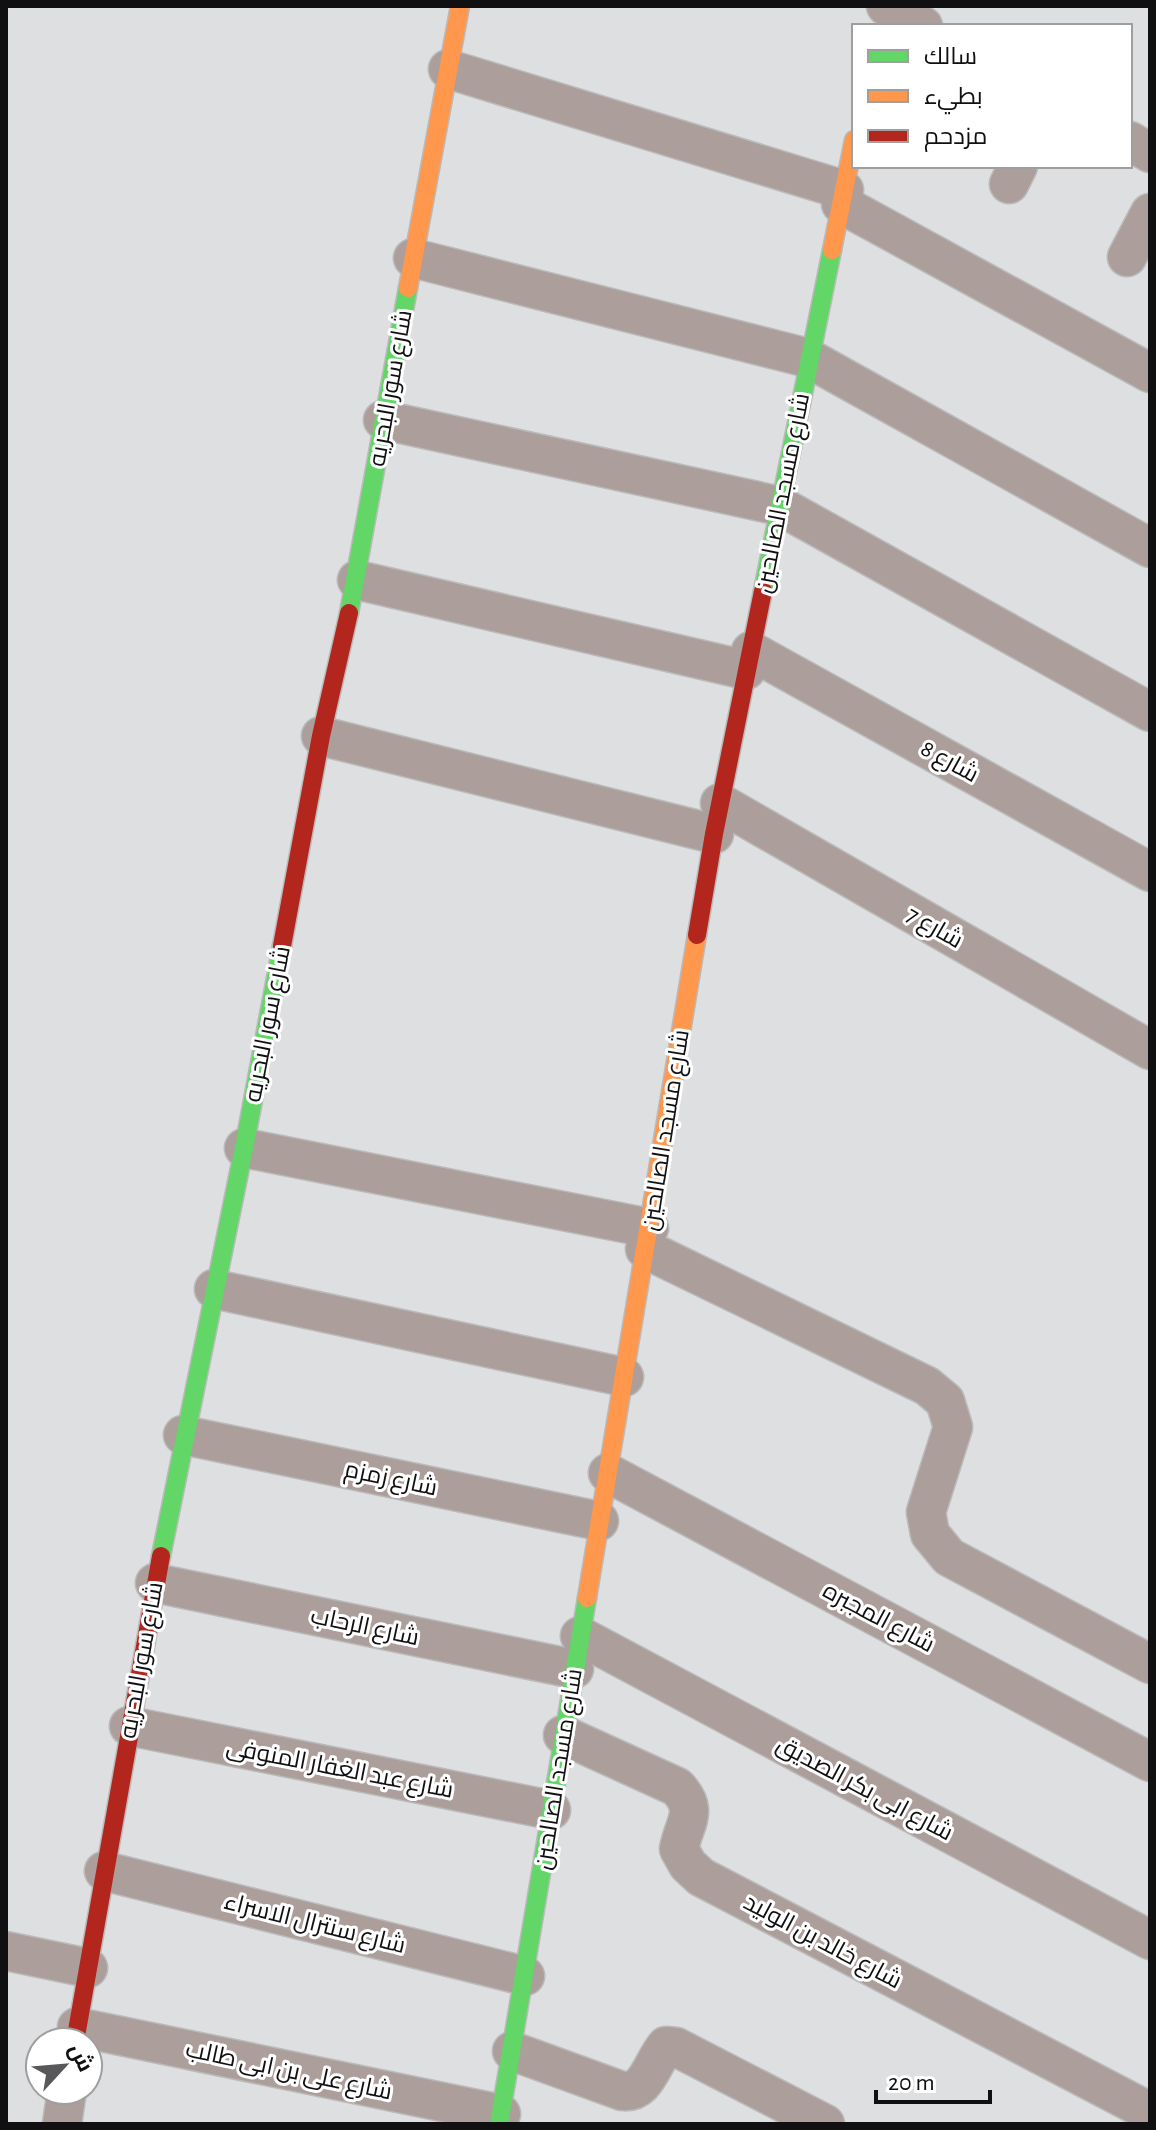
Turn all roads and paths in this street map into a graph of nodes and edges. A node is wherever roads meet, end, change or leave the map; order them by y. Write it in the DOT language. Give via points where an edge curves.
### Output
graph roads {
  1 [pos="460,6"];
  2 [pos="884,6"];
  3 [pos="919,24"];
  4 [pos="448,69"];
  5 [pos="1132,142"];
  6 [pos="852,150"];
  7 [pos="1150,153"];
  8 [pos="842,197"];
  9 [pos="1150,213"];
  10 [pos="1127,257"];
  11 [pos="413,258"];
  12 [pos="808,358"];
  13 [pos="1150,373"];
  14 [pos="383,420"];
  15 [pos="780,506"];
  16 [pos="1150,548"];
  17 [pos="357,580"];
  18 [pos="748,660"];
  19 [pos="1150,712"];
  20 [pos="321,736"];
  21 [pos="717,818"];
  22 [pos="1150,872"];
  23 [pos="1150,1050"];
  24 [pos="244,1148"];
  25 [pos="647,1238"];
  26 [pos="214,1289"];
  27 [pos="624,1377"];
  28 [pos="183,1435"];
  29 [pos="608,1473"];
  30 [pos="599,1521"];
  31 [pos="155,1583"];
  32 [pos="577,1652"];
  33 [pos="1150,1664"];
  34 [pos="129,1726"];
  35 [pos="563,1735"];
  36 [pos="1150,1762"];
  37 [pos="551,1810"];
  38 [pos="104,1871"];
  39 [pos="1150,1940"];
  40 [pos="6,1951"];
  41 [pos="88,1968"];
  42 [pos="525,1976"];
  43 [pos="77,2026"];
  44 [pos="104,2040"];
  45 [pos="512,2051"];
  46 [pos="1150,2112"];
  47 [pos="500,2119"];
  48 [pos="825,2124"];
  1 -- 4 [label="street, شارع سور البحريه"];
  2 -- 3 [label="street"];
  4 -- 8 [label="street"];
  4 -- 11 [label="street, شارع سور البحريه"];
  5 -- 7 [label="street"];
  6 -- 8 [label="street, شارع مسجد الصالحين"];
  8 -- 12 [label="street, شارع مسجد الصالحين"];
  8 -- 13 [label="street"];
  9 -- 10 [label="street"];
  11 -- 12 [label="street"];
  11 -- 14 [label="street, شارع سور البحريه"];
  12 -- 15 [label="street, شارع مسجد الصالحين"];
  12 -- 16 [label="street"];
  14 -- 15 [label="street"];
  14 -- 17 [label="street, شارع سور البحريه"];
  15 -- 18 [label="street, شارع مسجد الصالحين"];
  15 -- 19 [label="street"];
  17 -- 18 [label="street, شارع 8"];
  17 -- 20 [label="street, شارع سور البحريه"];
  18 -- 21 [label="street, شارع مسجد الصالحين"];
  18 -- 22 [label="street, شارع 8"];
  20 -- 21 [label="street, شارع 7"];
  20 -- 24 [label="street, شارع سور البحريه"];
  21 -- 23 [label="street, شارع 7"];
  21 -- 25 [label="street, شارع مسجد الصالحين"];
  24 -- 25 [label="street"];
  24 -- 26 [label="street, شارع سور البحريه"];
  25 -- 27 [label="street, شارع مسجد الصالحين"];
  25 -- 33 [label="street" via="927,1386 945,1401 953,1427 926,1512 930,1534 949,1557"];
  26 -- 27 [label="street"];
  26 -- 28 [label="street, شارع سور البحريه"];
  27 -- 29 [label="street, شارع مسجد الصالحين"];
  28 -- 30 [label="street, شارع زمزم"];
  28 -- 31 [label="street, شارع سور البحريه"];
  29 -- 30 [label="street, شارع مسجد الصالحين"];
  29 -- 36 [label="street, شارع المجبره"];
  30 -- 32 [label="street, شارع مسجد الصالحين"];
  31 -- 32 [label="street, شارع الرحاب"];
  31 -- 34 [label="street, شارع سور البحريه"];
  32 -- 35 [label="street, شارع مسجد الصالحين"];
  32 -- 39 [label="street, شارع ابى بكر الصديق"];
  34 -- 37 [label="street, شارع عبد الغفار المنوفى"];
  34 -- 38 [label="street, شارع سور البحريه"];
  35 -- 37 [label="street, شارع مسجد الصالحين"];
  35 -- 46 [label="street, شارع خالد بن الوليد" via="677,1787 688,1798 690,1815 679,1849 701,1877"];
  37 -- 42 [label="street, شارع مسجد الصالحين"];
  38 -- 41 [label="street, شارع سور البحريه"];
  38 -- 42 [label="street, شارع سنترال الاسراء"];
  40 -- 41 [label="street"];
  41 -- 43 [label="street, شارع سور البحريه"];
  42 -- 45 [label="street, شارع مسجد الصالحين"];
  44 -- 47 [label="street, شارع على بن ابى طالب"];
  45 -- 47 [label="street, شارع مسجد الصالحين"];
  45 -- 48 [label="street" via="633,2092 666,2046 676,2047"];
}
